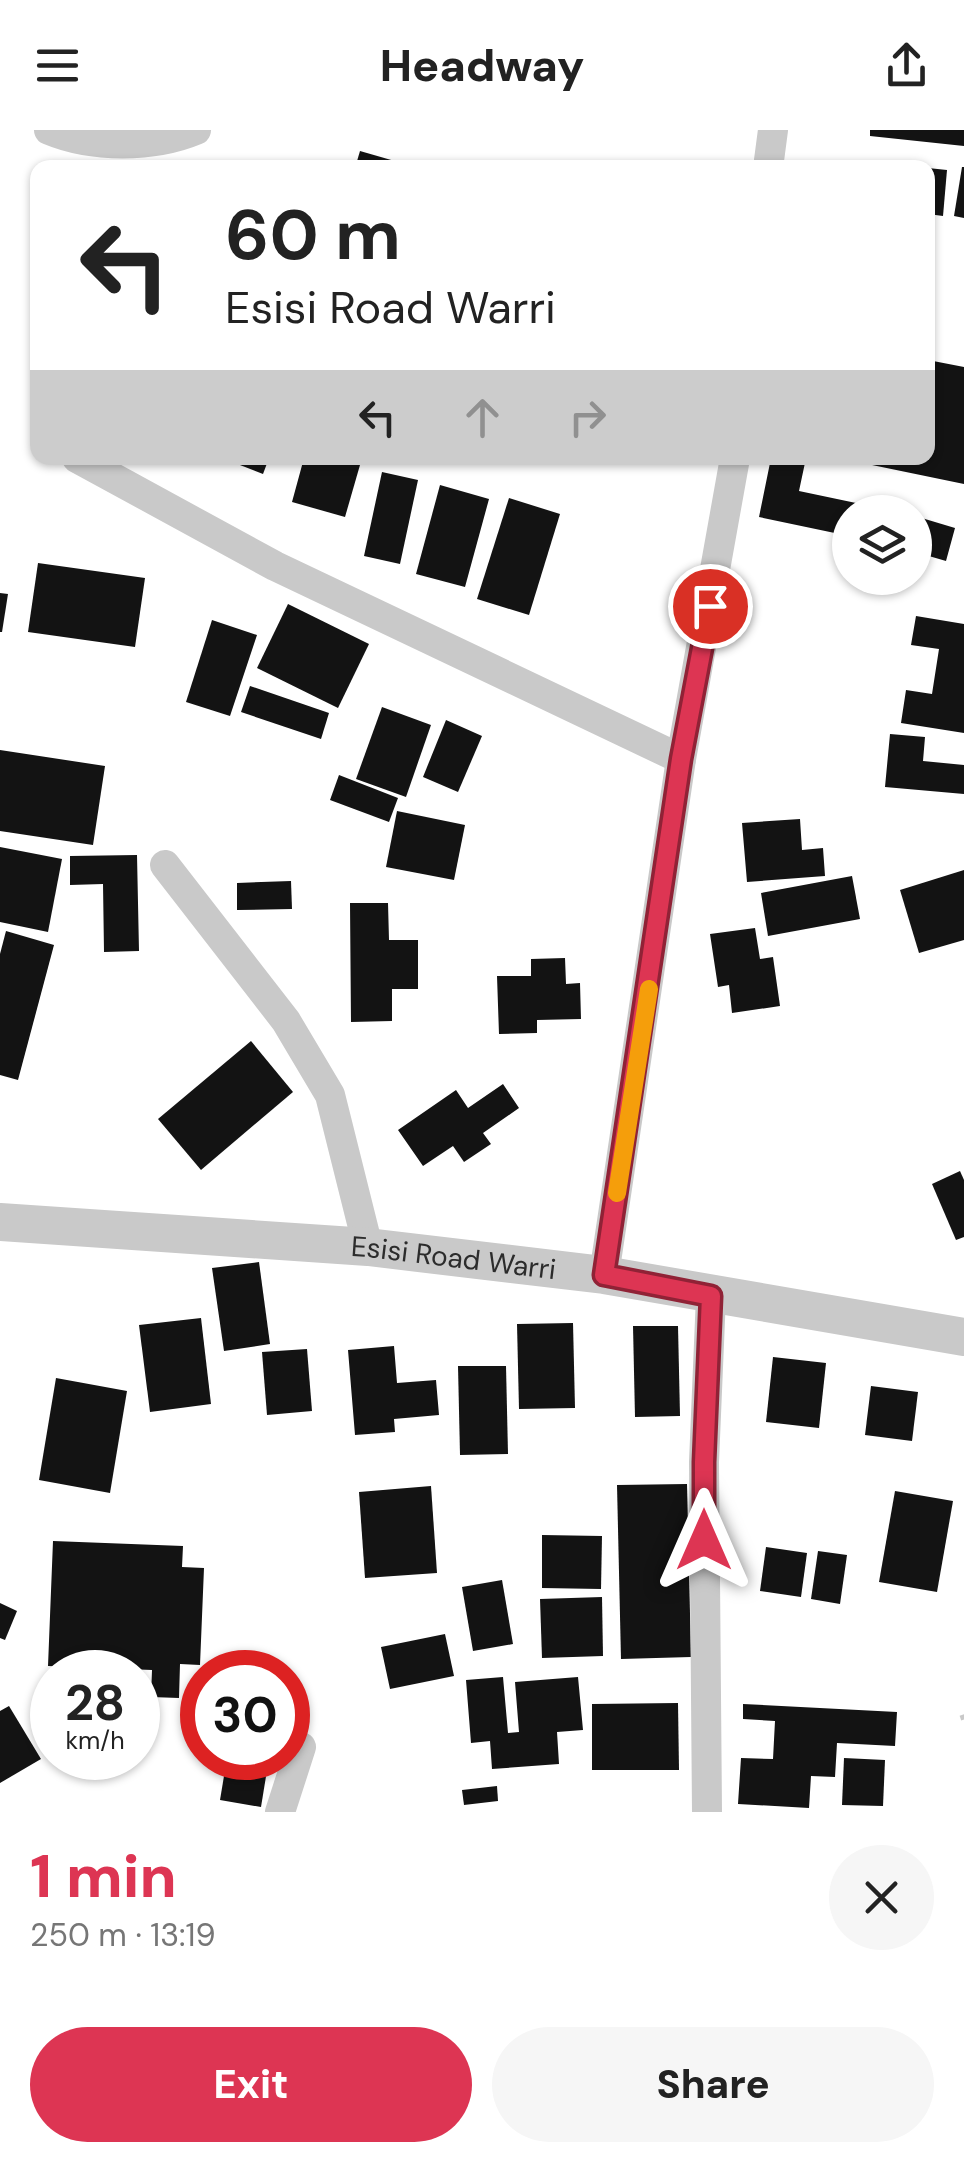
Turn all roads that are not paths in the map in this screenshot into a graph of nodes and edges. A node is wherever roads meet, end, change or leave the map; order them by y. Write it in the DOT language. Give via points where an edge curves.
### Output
graph roads {
  1 [pos="49,130"];
  2 [pos="196,130"];
  3 [pos="773,130"];
  4 [pos="769,160"];
  5 [pos="90,465"];
  6 [pos="734,465"];
  7 [pos="681,759"];
  8 [pos="165,865"];
  9 [pos="0,1222"];
  10 [pos="368,1247"];
  11 [pos="604,1275"];
  12 [pos="711,1296"];
  13 [pos="964,1337"];
  14 [pos="290,1780"];
  15 [pos="280,1812"];
  16 [pos="707,1812"];
  1 -- 2 [label="street" via="124,143"];
  3 -- 4 [label="street"];
  5 -- 7 [label="street" via="276,566"];
  6 -- 7 [label="street"];
  7 -- 11 [label="street"];
  8 -- 10 [label="street" via="286,1020 330,1095"];
  9 -- 10 [label="street, Esisi Road Warri"];
  10 -- 11 [label="street, Esisi Road Warri"];
  11 -- 12 [label="street, Esisi Road Warri"];
  12 -- 13 [label="street, Esisi Road Warri"];
  12 -- 16 [label="street" via="704,1462"];
  14 -- 15 [label="street"];
}
